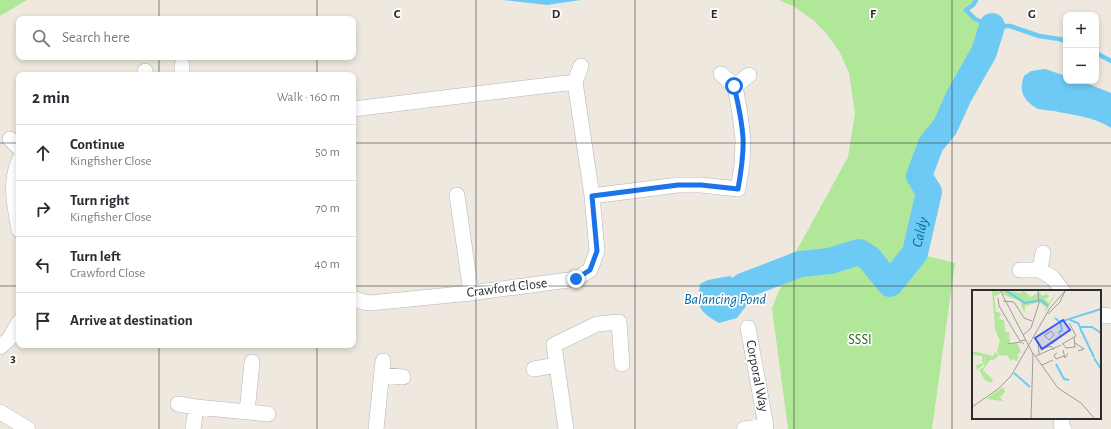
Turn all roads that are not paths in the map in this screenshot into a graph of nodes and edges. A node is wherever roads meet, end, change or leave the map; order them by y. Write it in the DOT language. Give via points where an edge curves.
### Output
graph roads {
  1 [pos="581,66"];
  2 [pos="721,74"];
  3 [pos="749,75"];
  4 [pos="576,82"];
  5 [pos="734,86"];
  6 [pos="356,109"];
  7 [pos="16,167"];
  8 [pos="457,195"];
  9 [pos="592,196"];
  10 [pos="16,208"];
  11 [pos="1043,254"];
  12 [pos="1020,270"];
  13 [pos="1040,270"];
  14 [pos="1062,290"];
  15 [pos="471,293"];
  16 [pos="356,299"];
  17 [pos="1101,315"];
  18 [pos="1111,316"];
  19 [pos="16,327"];
  20 [pos="748,328"];
  21 [pos="0,347"];
  22 [pos="252,362"];
  23 [pos="622,364"];
  24 [pos="557,365"];
  25 [pos="534,369"];
  26 [pos="403,377"];
  27 [pos="178,404"];
  28 [pos="196,407"];
  29 [pos="0,412"];
  30 [pos="247,412"];
  31 [pos="268,414"];
  32 [pos="1062,419"];
  33 [pos="28,429"];
  34 [pos="193,429"];
  35 [pos="376,429"];
  36 [pos="566,429"];
  37 [pos="744,429"];
  38 [pos="1064,429"];
  1 -- 4 [label="street, Crawford Close"];
  2 -- 5 [label="street"];
  3 -- 5 [label="street"];
  4 -- 6 [label="street"];
  4 -- 9 [label="street, Crawford Close"];
  5 -- 9 [label="street" via="743,140 743,192 701,185 678,185"];
  7 -- 10 [label="street" via="13,185"];
  8 -- 15 [label="street"];
  9 -- 15 [label="street, Crawford Close" via="597,251 590,270 576,279"];
  11 -- 13 [label="street"];
  12 -- 13 [label="street"];
  13 -- 14 [label="street" via="1053,278"];
  15 -- 16 [label="street, Crawford Close" via="370,303"];
  17 -- 18 [label="street"];
  19 -- 21 [label="street" via="10,338"];
  20 -- 37 [label="street, Corporal Way" via="766,426"];
  22 -- 30 [label="street"];
  23 -- 24 [label="street" via="619,322 597,324 554,345"];
  24 -- 25 [label="street"];
  24 -- 36 [label="street"];
  26 -- 35 [label="street" via="382,368"];
  27 -- 28 [label="street"];
  28 -- 30 [label="street"];
  28 -- 34 [label="street"];
  29 -- 33 [label="street"];
  30 -- 31 [label="street"];
  32 -- 38 [label="street" via="1061,425"];
}
